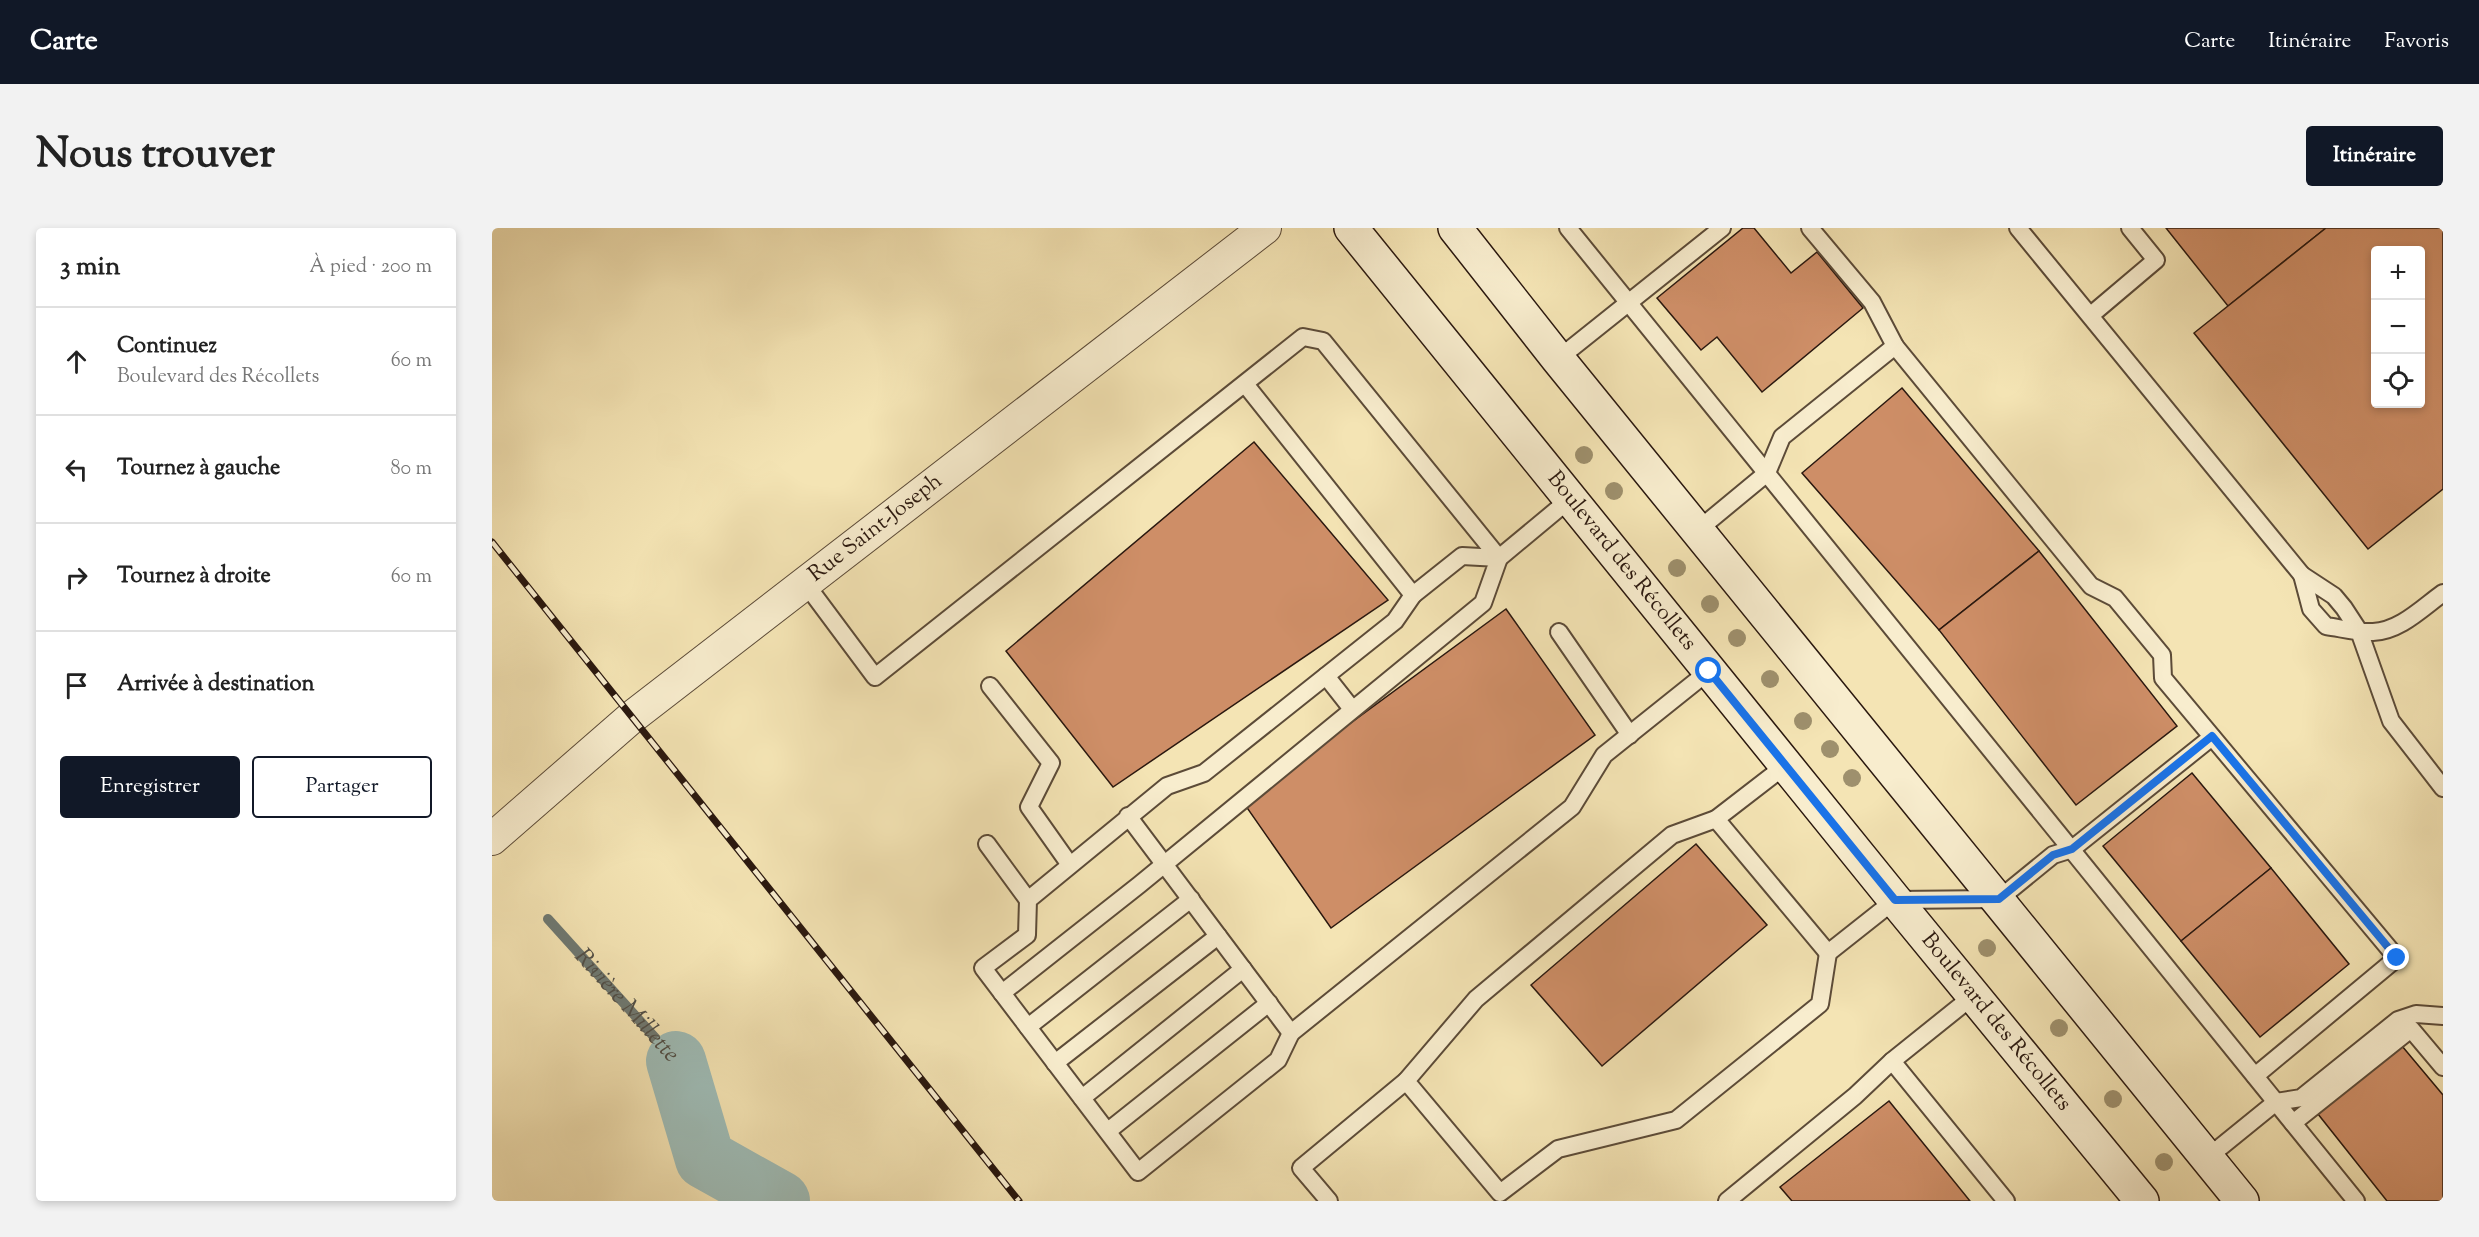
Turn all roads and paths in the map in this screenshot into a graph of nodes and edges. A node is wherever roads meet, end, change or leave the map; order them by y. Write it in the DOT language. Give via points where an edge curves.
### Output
graph roads {
  1 [pos="1265,228"];
  2 [pos="1351,228"];
  3 [pos="1455,228"];
  4 [pos="1568,228"];
  5 [pos="1722,228"];
  6 [pos="1810,228"];
  7 [pos="2018,228"];
  8 [pos="2130,228"];
  9 [pos="1628,302"];
  10 [pos="2091,315"];
  11 [pos="1896,346"];
  12 [pos="1557,359"];
  13 [pos="1245,384"];
  14 [pos="1767,473"];
  15 [pos="1570,499"];
  16 [pos="1698,530"];
  17 [pos="1499,558"];
  18 [pos="2302,574"];
  19 [pos="805,584"];
  20 [pos="2443,593"];
  21 [pos="1413,595"];
  22 [pos="2359,631"];
  23 [pos="1559,632"];
  24 [pos="1709,671"];
  25 [pos="1326,676"];
  26 [pos="990,686"];
  27 [pos="1352,710"];
  28 [pos="1630,735"];
  29 [pos="2212,736"];
  30 [pos="1785,765"];
  31 [pos="2443,788"];
  32 [pos="1128,816"];
  33 [pos="1716,819"];
  34 [pos="492,839"];
  35 [pos="987,844"];
  36 [pos="2072,849"];
  37 [pos="1163,863"];
  38 [pos="1070,865"];
  39 [pos="1191,899"];
  40 [pos="1999,899"];
  41 [pos="1028,900"];
  42 [pos="1895,900"];
  43 [pos="1218,936"];
  44 [pos="1828,953"];
  45 [pos="1244,969"];
  46 [pos="1002,993"];
  47 [pos="1973,996"];
  48 [pos="1269,1003"];
  49 [pos="2443,1016"];
  50 [pos="1028,1027"];
  51 [pos="1291,1033"];
  52 [pos="1892,1061"];
  53 [pos="1055,1063"];
  54 [pos="2443,1067"];
  55 [pos="2255,1076"];
  56 [pos="1406,1081"];
  57 [pos="1082,1098"];
  58 [pos="2276,1102"];
  59 [pos="2293,1123"];
  60 [pos="1108,1131"];
  61 [pos="2207,1158"];
  62 [pos="1495,1197"];
  63 [pos="1329,1201"];
  64 [pos="1727,1201"];
  65 [pos="2006,1201"];
  66 [pos="2142,1201"];
  67 [pos="2242,1201"];
  68 [pos="2356,1201"];
  1 -- 19 [label="street, Rue Saint-Joseph"];
  2 -- 15 [label="main road, Boulevard des Récollets"];
  3 -- 12 [label="main road"];
  4 -- 9 [label="lane"];
  5 -- 9 [label="lane"];
  6 -- 11 [label="lane" via="1872,302"];
  7 -- 10 [label="lane"];
  8 -- 10 [label="lane" via="2156,260"];
  9 -- 12 [label="lane"];
  9 -- 14 [label="lane"];
  10 -- 18 [label="lane"];
  11 -- 14 [label="lane" via="1782,437"];
  11 -- 29 [label="lane" via="2091,586 2115,598 2162,655 2163,678"];
  12 -- 16 [label="main road"];
  13 -- 17 [label="lane" via="1303,337 1323,340"];
  13 -- 19 [label="lane" via="875,677"];
  13 -- 21 [label="lane"];
  14 -- 16 [label="lane"];
  14 -- 36 [label="lane"];
  15 -- 17 [label="lane"];
  15 -- 24 [label="main road, Boulevard des Récollets"];
  16 -- 40 [label="main road"];
  17 -- 21 [label="lane" via="1462,556"];
  17 -- 27 [label="lane" via="1483,603"];
  18 -- 22 [label="lane" via="2334,596"];
  18 -- 22 [label="lane" via="2311,609 2326,626"];
  19 -- 34 [label="street, Rue Saint-Joseph" via="632,717"];
  20 -- 22 [label="lane" via="2398,625"];
  21 -- 25 [label="lane" via="1395,621"];
  22 -- 31 [label="lane" via="2391,721"];
  23 -- 28 [label="lane"];
  24 -- 28 [label="lane"];
  24 -- 30 [label="main road, Boulevard des Récollets"];
  25 -- 27 [label="lane"];
  25 -- 32 [label="lane" via="1204,773 1167,786"];
  26 -- 38 [label="lane" via="1051,764 1029,807"];
  27 -- 37 [label="lane"];
  28 -- 51 [label="lane" via="1604,755 1572,807"];
  29 -- 36 [label="lane"];
  29 -- 55 [label="lane" via="2397,958"];
  30 -- 33 [label="lane"];
  30 -- 42 [label="main road, Boulevard des Récollets"];
  32 -- 37 [label="lane"];
  32 -- 38 [label="lane"];
  33 -- 44 [label="lane"];
  33 -- 56 [label="lane" via="1672,835 1476,999"];
  35 -- 41 [label="lane"];
  36 -- 40 [label="lane" via="2053,855"];
  36 -- 55 [label="lane"];
  37 -- 39 [label="lane"];
  37 -- 46 [label="lane"];
  38 -- 41 [label="lane"];
  39 -- 43 [label="lane"];
  39 -- 50 [label="lane"];
  40 -- 42 [label="lane"];
  40 -- 61 [label="main road"];
  41 -- 46 [label="lane" via="1026,935 983,968"];
  42 -- 44 [label="lane"];
  42 -- 47 [label="main road, Boulevard des Récollets"];
  43 -- 45 [label="lane"];
  43 -- 53 [label="lane"];
  44 -- 62 [label="lane" via="1820,1004 1676,1120 1558,1149"];
  45 -- 48 [label="lane"];
  45 -- 57 [label="lane"];
  46 -- 50 [label="lane"];
  47 -- 52 [label="lane"];
  47 -- 66 [label="main road, Boulevard des Récollets"];
  48 -- 51 [label="lane"];
  48 -- 60 [label="lane"];
  49 -- 58 [label="lane" via="2416,1014 2398,1020 2301,1098"];
  50 -- 53 [label="lane"];
  51 -- 60 [label="lane" via="1278,1060 1138,1172"];
  52 -- 64 [label="lane"];
  52 -- 65 [label="lane"];
  53 -- 57 [label="lane"];
  54 -- 59 [label="lane" via="2411,1029"];
  55 -- 58 [label="lane"];
  56 -- 62 [label="lane"];
  56 -- 63 [label="lane" via="1301,1168"];
  57 -- 60 [label="lane"];
  58 -- 59 [label="lane"];
  58 -- 61 [label="lane"];
  59 -- 68 [label="lane"];
  61 -- 67 [label="main road"];
}
